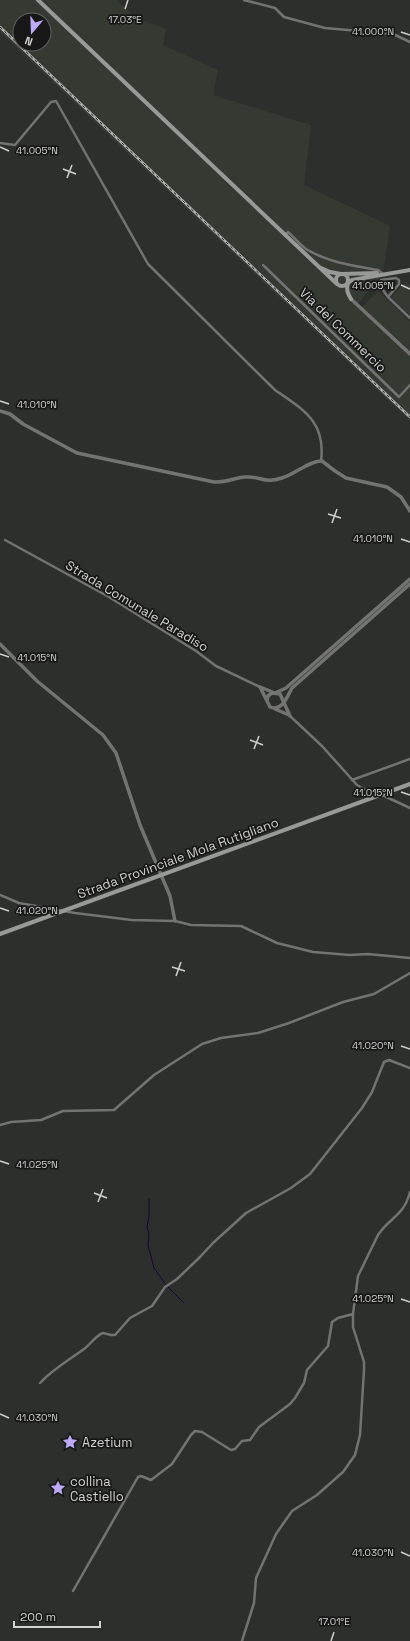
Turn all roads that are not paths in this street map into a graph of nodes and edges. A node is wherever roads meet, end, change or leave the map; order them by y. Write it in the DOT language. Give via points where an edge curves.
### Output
graph roads {
  1 [pos="38,0"];
  2 [pos="244,0"];
  3 [pos="264,0"];
  4 [pos="263,5"];
  5 [pos="410,42"];
  6 [pos="0,143"];
  7 [pos="284,235"];
  8 [pos="313,263"];
  9 [pos="263,266"];
  10 [pos="410,270"];
  11 [pos="342,274"];
  12 [pos="383,274"];
  13 [pos="348,283"];
  14 [pos="337,284"];
  15 [pos="388,297"];
  16 [pos="352,299"];
  17 [pos="410,318"];
  18 [pos="410,354"];
  19 [pos="410,385"];
  20 [pos="0,411"];
  21 [pos="321,461"];
  22 [pos="410,511"];
  23 [pos="5,540"];
  24 [pos="410,579"];
  25 [pos="410,584"];
  26 [pos="0,644"];
  27 [pos="260,687"];
  28 [pos="275,693"];
  29 [pos="267,701"];
  30 [pos="283,702"];
  31 [pos="275,709"];
  32 [pos="290,716"];
  33 [pos="410,761"];
  34 [pos="352,780"];
  35 [pos="410,784"];
  36 [pos="381,794"];
  37 [pos="376,796"];
  38 [pos="410,808"];
  39 [pos="161,875"];
  40 [pos="0,895"];
  41 [pos="62,911"];
  42 [pos="175,921"];
  43 [pos="0,934"];
  44 [pos="410,958"];
  45 [pos="410,973"];
  46 [pos="410,1068"];
  47 [pos="0,1125"];
  48 [pos="410,1192"];
  49 [pos="353,1314"];
  50 [pos="40,1384"];
  51 [pos="73,1591"];
  52 [pos="242,1641"];
  1 -- 7 [label="main road"];
  2 -- 4 [label="street"];
  3 -- 4 [label="street"];
  4 -- 5 [label="street" via="277,9 284,16 325,28 393,34"];
  6 -- 21 [label="street" via="15,145 51,102 56,101 148,264 266,381 316,424 321,436"];
  7 -- 8 [label="main road"];
  7 -- 12 [label="street" via="288,232 307,249 326,258 378,270"];
  8 -- 11 [label="main road" via="328,271"];
  8 -- 14 [label="main road"];
  9 -- 19 [label="street, Via del Commercio" via="399,397"];
  10 -- 12 [label="main road"];
  11 -- 12 [label="main road"];
  11 -- 13 [label="main road" via="347,277"];
  11 -- 14 [label="main road" via="336,277"];
  12 -- 13 [label="main road" via="355,279"];
  13 -- 14 [label="main road" via="344,286"];
  13 -- 16 [label="main road" via="347,291"];
  14 -- 16 [label="main road"];
  15 -- 15 [label="street" via="381,288 381,280 396,278 399,284"];
  15 -- 17 [label="street"];
  16 -- 18 [label="street"];
  20 -- 21 [label="street" via="84,455 214,482 243,477 273,481"];
  21 -- 22 [label="street" via="346,478 387,486 401,497"];
  23 -- 27 [label="street, Strada Comunale Paradiso" via="109,597 216,666"];
  24 -- 28 [label="street" via="286,688"];
  25 -- 30 [label="street" via="296,685"];
  26 -- 39 [label="street" via="37,681 104,735 116,753 140,826"];
  27 -- 28 [label="street, Strada Comunale Paradiso"];
  27 -- 29 [label="street"];
  28 -- 29 [label="street" via="270,694"];
  28 -- 30 [label="street" via="282,697"];
  29 -- 31 [label="street" via="270,707"];
  30 -- 31 [label="street"];
  30 -- 32 [label="street"];
  31 -- 32 [label="street"];
  32 -- 34 [label="street" via="318,742"];
  33 -- 34 [label="street"];
  34 -- 37 [label="street"];
  35 -- 36 [label="main road, Strada Provinciale Mola Rutigliano"];
  36 -- 37 [label="main road, Strada Provinciale Mola Rutigliano"];
  36 -- 38 [label="street"];
  37 -- 39 [label="main road, Strada Provinciale Mola Rutigliano"];
  39 -- 41 [label="main road, Strada Provinciale Mola Rutigliano"];
  39 -- 42 [label="street"];
  40 -- 41 [label="street" via="19,903"];
  41 -- 42 [label="street" via="132,920"];
  41 -- 43 [label="main road, Strada Provinciale Mola Rutigliano"];
  42 -- 44 [label="street" via="191,925 241,926 277,943 313,952"];
  45 -- 47 [label="street" via="374,994 343,1002 258,1033 221,1038 202,1044 154,1075 114,1110 63,1111 41,1120"];
  46 -- 50 [label="street" via="389,1060 384,1062 371,1094 362,1108 310,1174 291,1188 246,1213 177,1279 165,1287 152,1306 130,1318 115,1335 103,1332 99,1334"];
  48 -- 49 [label="street" via="403,1210 381,1232 360,1270"];
  49 -- 51 [label="street" via="332,1322 328,1346 307,1370 295,1398 259,1427 252,1439 242,1441 231,1450 202,1432 195,1431 169,1467 151,1480 138,1477"];
  49 -- 52 [label="street" via="353,1327 364,1366 357,1452 343,1472 313,1498 295,1509 276,1534 257,1575 254,1603"];
}
